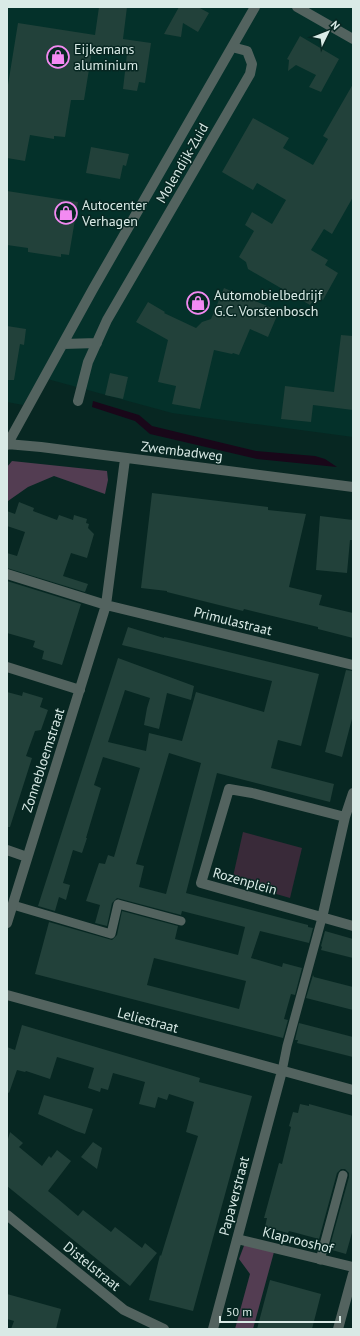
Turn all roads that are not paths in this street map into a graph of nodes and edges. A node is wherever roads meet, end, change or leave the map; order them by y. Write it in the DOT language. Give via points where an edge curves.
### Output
graph roads {
  1 [pos="255,7"];
  2 [pos="297,7"];
  3 [pos="353,38"];
  4 [pos="232,46"];
  5 [pos="97,343"];
  6 [pos="63,344"];
  7 [pos="78,401"];
  8 [pos="7,445"];
  9 [pos="125,459"];
  10 [pos="353,487"];
  11 [pos="7,574"];
  12 [pos="106,605"];
  13 [pos="353,665"];
  14 [pos="7,667"];
  15 [pos="80,690"];
  16 [pos="353,793"];
  17 [pos="346,817"];
  18 [pos="7,850"];
  19 [pos="27,857"];
  20 [pos="13,905"];
  21 [pos="322,918"];
  22 [pos="181,921"];
  23 [pos="7,923"];
  24 [pos="353,926"];
  25 [pos="7,995"];
  26 [pos="282,1071"];
  27 [pos="353,1090"];
  28 [pos="343,1175"];
  29 [pos="7,1215"];
  30 [pos="237,1239"];
  31 [pos="320,1260"];
  32 [pos="353,1267"];
  33 [pos="353,1274"];
  34 [pos="164,1329"];
  35 [pos="213,1329"];
  36 [pos="338,1329"];
  1 -- 4 [label="street, Molendijk-Zuid"];
  2 -- 3 [label="street"];
  4 -- 5 [label="street, Molendijk-Zuid" via="246,51 252,64 250,74 107,320"];
  4 -- 6 [label="street, Molendijk-Zuid"];
  5 -- 6 [label="street"];
  5 -- 7 [label="street, Molendijk-Zuid" via="88,362"];
  6 -- 8 [label="street, Molendijk-Zuid"];
  8 -- 9 [label="street, Zwembadweg" via="41,447"];
  9 -- 10 [label="street, Zwembadweg"];
  9 -- 12 [label="street, Zonnebloemstraat"];
  11 -- 12 [label="street"];
  12 -- 13 [label="street, Primulastraat"];
  12 -- 15 [label="street, Zonnebloemstraat"];
  14 -- 15 [label="street"];
  15 -- 19 [label="street, Zonnebloemstraat"];
  16 -- 17 [label="street"];
  17 -- 21 [label="street"];
  17 -- 21 [label="street, Rozenplein" via="229,789 201,883"];
  18 -- 19 [label="street"];
  19 -- 20 [label="street, Zonnebloemstraat"];
  20 -- 22 [label="lane" via="111,934 118,904"];
  20 -- 23 [label="street, Zonnebloemstraat"];
  21 -- 24 [label="street"];
  21 -- 26 [label="lane"];
  25 -- 26 [label="street, Leliestraat"];
  26 -- 27 [label="street, Leliestraat"];
  26 -- 30 [label="street, Papaverstraat"];
  28 -- 31 [label="lane"];
  29 -- 34 [label="street, Distelstraat" via="124,1310"];
  30 -- 31 [label="street, Klaprooshof"];
  30 -- 35 [label="street, Papaverstraat"];
  31 -- 32 [label="street, Klaprooshof"];
  33 -- 36 [label="street"];
}
